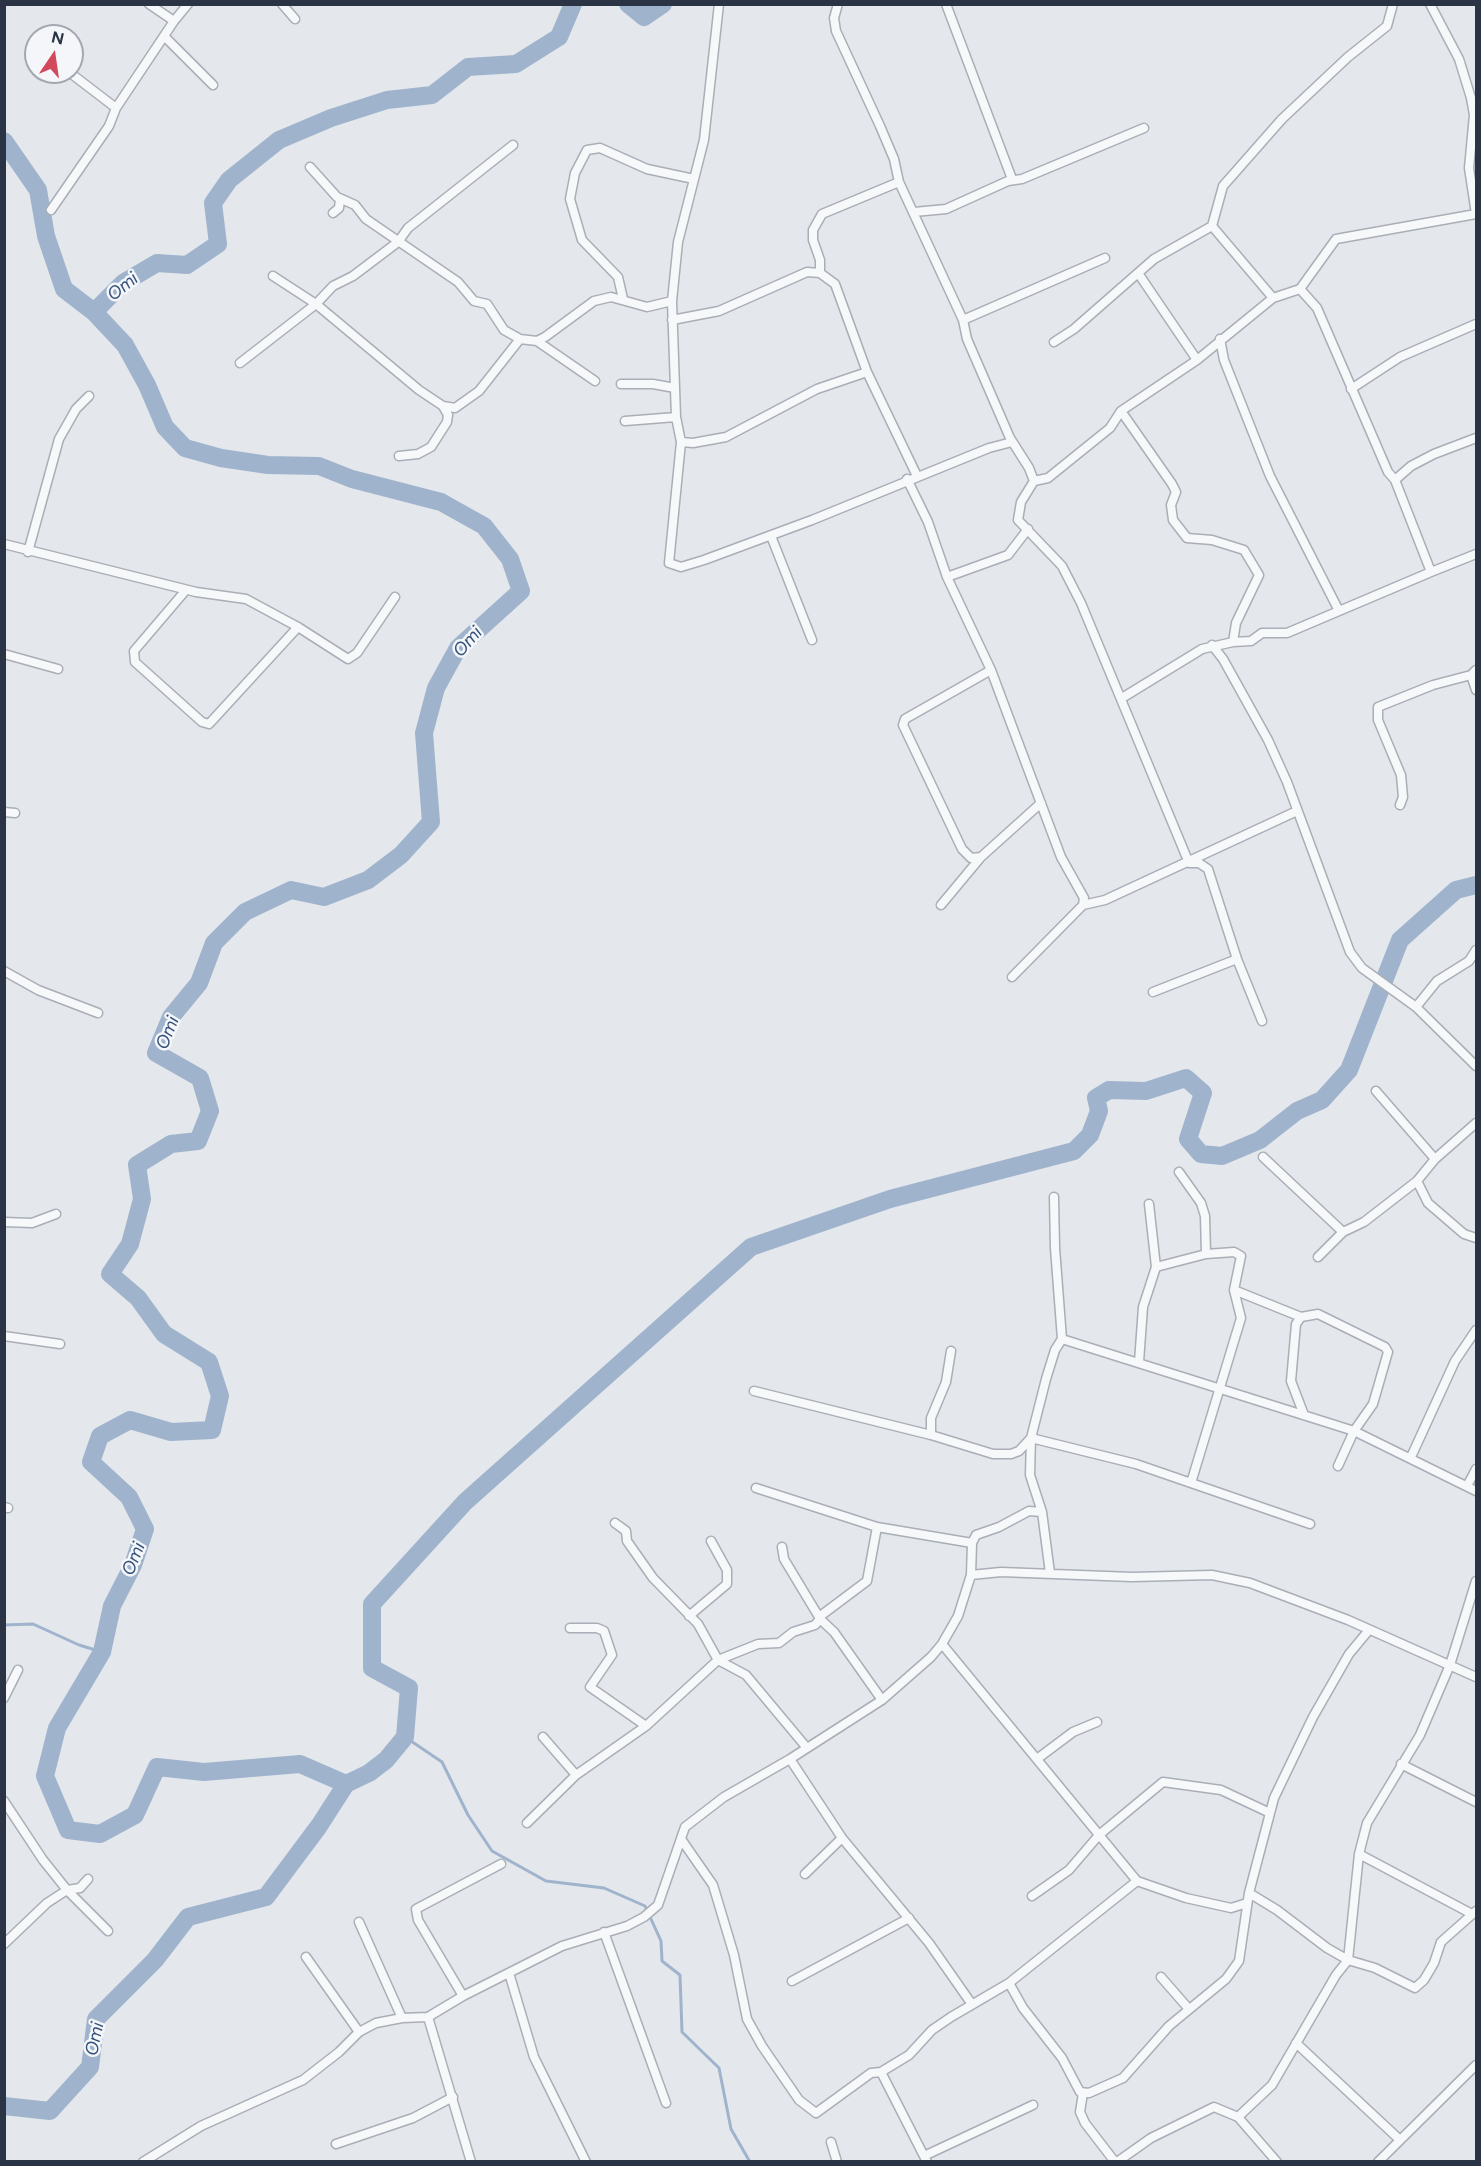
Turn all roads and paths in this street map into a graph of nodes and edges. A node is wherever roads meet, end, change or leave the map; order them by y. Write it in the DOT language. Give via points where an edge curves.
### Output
graph roads {
  1 [pos="149,4"];
  2 [pos="188,4"];
  3 [pos="282,4"];
  4 [pos="719,4"];
  5 [pos="838,4"];
  6 [pos="946,4"];
  7 [pos="1394,4"];
  8 [pos="1430,4"];
  9 [pos="295,19"];
  10 [pos="174,21"];
  11 [pos="164,36"];
  12 [pos="84,83"];
  13 [pos="213,85"];
  14 [pos="116,108"];
  15 [pos="1144,128"];
  16 [pos="513,145"];
  17 [pos="310,167"];
  18 [pos="694,179"];
  19 [pos="1012,179"];
  20 [pos="899,182"];
  21 [pos="340,199"];
  22 [pos="51,210"];
  23 [pos="914,212"];
  24 [pos="333,213"];
  25 [pos="1476,214"];
  26 [pos="1212,226"];
  27 [pos="398,242"];
  28 [pos="1105,258"];
  29 [pos="820,273"];
  30 [pos="1138,273"];
  31 [pos="273,276"];
  32 [pos="1300,289"];
  33 [pos="1273,298"];
  34 [pos="623,299"];
  35 [pos="672,301"];
  36 [pos="316,304"];
  37 [pos="672,320"];
  38 [pos="963,320"];
  39 [pos="1476,324"];
  40 [pos="520,339"];
  41 [pos="1220,339"];
  42 [pos="537,341"];
  43 [pos="1054,342"];
  44 [pos="1197,360"];
  45 [pos="240,363"];
  46 [pos="867,372"];
  47 [pos="594,381"];
  48 [pos="621,384"];
  49 [pos="675,388"];
  50 [pos="1351,389"];
  51 [pos="89,396"];
  52 [pos="443,406"];
  53 [pos="1121,411"];
  54 [pos="676,417"];
  55 [pos="625,421"];
  56 [pos="1010,438"];
  57 [pos="1476,438"];
  58 [pos="681,442"];
  59 [pos="399,456"];
  60 [pos="917,476"];
  61 [pos="907,479"];
  62 [pos="1395,480"];
  63 [pos="1034,481"];
  64 [pos="1028,528"];
  65 [pos="771,536"];
  66 [pos="4,544"];
  67 [pos="28,552"];
  68 [pos="1476,554"];
  69 [pos="1431,572"];
  70 [pos="947,577"];
  71 [pos="186,590"];
  72 [pos="395,597"];
  73 [pos="1338,609"];
  74 [pos="298,627"];
  75 [pos="812,640"];
  76 [pos="1233,642"];
  77 [pos="1212,645"];
  78 [pos="4,654"];
  79 [pos="58,669"];
  80 [pos="991,670"];
  81 [pos="1474,673"];
  82 [pos="1476,690"];
  83 [pos="1122,698"];
  84 [pos="1041,803"];
  85 [pos="1400,805"];
  86 [pos="1297,811"];
  87 [pos="4,812"];
  88 [pos="15,813"];
  89 [pos="981,857"];
  90 [pos="1189,862"];
  91 [pos="941,905"];
  92 [pos="1083,905"];
  93 [pos="1476,950"];
  94 [pos="1237,958"];
  95 [pos="4,971"];
  96 [pos="1012,977"];
  97 [pos="1153,992"];
  98 [pos="1416,1007"];
  99 [pos="98,1013"];
  100 [pos="1262,1021"];
  101 [pos="1476,1066"];
  102 [pos="1376,1090"];
  103 [pos="1476,1123"];
  104 [pos="1263,1157"];
  105 [pos="1435,1159"];
  106 [pos="1179,1172"];
  107 [pos="1417,1181"];
  108 [pos="1054,1197"];
  109 [pos="1149,1204"];
  110 [pos="56,1214"];
  111 [pos="4,1222"];
  112 [pos="1343,1232"];
  113 [pos="1476,1238"];
  114 [pos="1206,1254"];
  115 [pos="1318,1257"];
  116 [pos="1156,1267"];
  117 [pos="1234,1290"];
  118 [pos="1301,1317"];
  119 [pos="1476,1330"];
  120 [pos="4,1336"];
  121 [pos="1062,1339"];
  122 [pos="60,1344"];
  123 [pos="951,1352"];
  124 [pos="1139,1362"];
  125 [pos="1220,1389"];
  126 [pos="754,1391"];
  127 [pos="1304,1415"];
  128 [pos="1354,1431"];
  129 [pos="931,1435"];
  130 [pos="1031,1438"];
  131 [pos="1411,1457"];
  132 [pos="1338,1466"];
  133 [pos="1476,1469"];
  134 [pos="1191,1483"];
  135 [pos="1467,1486"];
  136 [pos="756,1488"];
  137 [pos="1476,1491"];
  138 [pos="1042,1512"];
  139 [pos="615,1523"];
  140 [pos="1310,1524"];
  141 [pos="877,1527"];
  142 [pos="711,1541"];
  143 [pos="972,1543"];
  144 [pos="782,1547"];
  145 [pos="1050,1573"];
  146 [pos="971,1575"];
  147 [pos="1476,1581"];
  148 [pos="689,1616"];
  149 [pos="570,1628"];
  150 [pos="1369,1630"];
  151 [pos="942,1644"];
  152 [pos="718,1660"];
  153 [pos="1450,1665"];
  154 [pos="18,1670"];
  155 [pos="1476,1677"];
  156 [pos="4,1698"];
  157 [pos="882,1700"];
  158 [pos="1097,1722"];
  159 [pos="646,1726"];
  160 [pos="543,1737"];
  161 [pos="807,1748"];
  162 [pos="790,1759"];
  163 [pos="1037,1759"];
  164 [pos="1401,1764"];
  165 [pos="576,1775"];
  166 [pos="4,1801"];
  167 [pos="1476,1802"];
  168 [pos="1270,1814"];
  169 [pos="527,1823"];
  170 [pos="1099,1835"];
  171 [pos="842,1838"];
  172 [pos="681,1839"];
  173 [pos="1359,1854"];
  174 [pos="501,1864"];
  175 [pos="805,1874"];
  176 [pos="88,1879"];
  177 [pos="1137,1881"];
  178 [pos="67,1890"];
  179 [pos="1249,1893"];
  180 [pos="1032,1896"];
  181 [pos="1247,1903"];
  182 [pos="1474,1912"];
  183 [pos="909,1918"];
  184 [pos="359,1922"];
  185 [pos="108,1931"];
  186 [pos="604,1932"];
  187 [pos="4,1944"];
  188 [pos="306,1957"];
  189 [pos="1348,1960"];
  190 [pos="509,1973"];
  191 [pos="1161,1977"];
  192 [pos="792,1981"];
  193 [pos="1009,1983"];
  194 [pos="463,1996"];
  195 [pos="971,2003"];
  196 [pos="1188,2008"];
  197 [pos="428,2017"];
  198 [pos="402,2018"];
  199 [pos="359,2032"];
  200 [pos="1296,2043"];
  201 [pos="1476,2065"];
  202 [pos="881,2072"];
  203 [pos="1083,2094"];
  204 [pos="453,2097"];
  205 [pos="666,2103"];
  206 [pos="1033,2105"];
  207 [pos="1238,2117"];
  208 [pos="1400,2140"];
  209 [pos="831,2142"];
  210 [pos="336,2144"];
  211 [pos="926,2159"];
  212 [pos="143,2162"];
  213 [pos="471,2162"];
  214 [pos="586,2162"];
  215 [pos="837,2162"];
  216 [pos="1116,2162"];
  217 [pos="1277,2162"];
  218 [pos="1378,2162"];
  1 -- 10 [label="street"];
  2 -- 10 [label="street"];
  3 -- 9 [label="street"];
  4 -- 18 [label="street" via="704,140"];
  5 -- 20 [label="street" via="836,31 889,148"];
  6 -- 19 [label="street"];
  7 -- 26 [label="street" via="1387,26 1282,119 1223,186"];
  8 -- 25 [label="street" via="1459,59 1471,98 1474,115 1470,168"];
  10 -- 11 [label="street"];
  11 -- 13 [label="street"];
  11 -- 14 [label="street"];
  12 -- 14 [label="street"];
  14 -- 22 [label="street" via="109,126"];
  15 -- 19 [label="street" via="1022,179"];
  16 -- 27 [label="street" via="408,228"];
  17 -- 21 [label="street"];
  18 -- 34 [label="street" via="647,169 600,148 587,150 575,173 570,199 582,240 618,277"];
  18 -- 35 [label="street" via="678,242"];
  19 -- 23 [label="street" via="946,209"];
  20 -- 23 [label="street"];
  20 -- 29 [label="street" via="822,214 813,230"];
  21 -- 24 [label="street" via="339,208"];
  21 -- 27 [label="street" via="355,205 366,219"];
  23 -- 38 [label="street"];
  25 -- 32 [label="street" via="1336,239"];
  26 -- 30 [label="street" via="1154,259"];
  26 -- 33 [label="street"];
  27 -- 36 [label="street" via="333,286"];
  27 -- 40 [label="street" via="458,282 474,301 487,304 504,330"];
  28 -- 38 [label="street"];
  29 -- 37 [label="street" via="807,272 719,311"];
  29 -- 46 [label="street" via="835,284"];
  30 -- 43 [label="street"];
  30 -- 44 [label="street"];
  31 -- 36 [label="street"];
  32 -- 33 [label="street"];
  32 -- 50 [label="street" via="1317,308"];
  33 -- 41 [label="street"];
  34 -- 35 [label="street" via="647,307"];
  34 -- 42 [label="street" via="594,301"];
  35 -- 37 [label="street"];
  36 -- 45 [label="street"];
  36 -- 52 [label="street"];
  37 -- 49 [label="street"];
  38 -- 56 [label="street" via="967,339"];
  39 -- 50 [label="street" via="1400,357"];
  40 -- 42 [label="street"];
  40 -- 52 [label="street" via="479,391 455,408"];
  41 -- 44 [label="street"];
  41 -- 73 [label="street" via="1224,360 1270,476"];
  42 -- 47 [label="street"];
  44 -- 53 [label="street"];
  46 -- 58 [label="street" via="817,388 726,437"];
  46 -- 60 [label="street"];
  48 -- 49 [label="street"];
  49 -- 54 [label="street"];
  50 -- 62 [label="street"];
  51 -- 67 [label="street" via="59,439"];
  52 -- 59 [label="street" via="447,422 431,447 418,454"];
  53 -- 63 [label="street" via="1110,428 1048,478"];
  53 -- 76 [label="street" via="1172,484 1176,492 1171,505 1173,520 1187,538 1212,540 1244,550 1259,575 1236,623"];
  54 -- 55 [label="street"];
  54 -- 58 [label="street"];
  56 -- 60 [label="street" via="1012,442"];
  56 -- 63 [label="street"];
  57 -- 62 [label="street" via="1434,453"];
  58 -- 65 [label="street" via="669,563 681,567"];
  60 -- 61 [label="street"];
  61 -- 65 [label="street"];
  61 -- 70 [label="street"];
  62 -- 69 [label="street"];
  63 -- 64 [label="street" via="1021,502 1018,520"];
  64 -- 70 [label="street" via="1008,555"];
  64 -- 83 [label="street" via="1062,566"];
  65 -- 75 [label="street"];
  66 -- 67 [label="street"];
  67 -- 71 [label="street"];
  68 -- 69 [label="street"];
  69 -- 73 [label="street"];
  70 -- 80 [label="street"];
  71 -- 74 [label="street" via="246,599"];
  71 -- 74 [label="street" via="134,651 135,662 202,722 209,724"];
  72 -- 74 [label="street" via="357,653 348,659"];
  73 -- 76 [label="street" via="1287,633 1262,633 1251,641"];
  76 -- 77 [label="street"];
  77 -- 83 [label="street"];
  77 -- 86 [label="street" via="1268,740"];
  78 -- 79 [label="street"];
  80 -- 84 [label="street"];
  80 -- 89 [label="street" via="905,719 903,725 962,849 971,858"];
  81 -- 82 [label="street"];
  81 -- 85 [label="street" via="1378,708 1378,720 1401,775"];
  83 -- 90 [label="street"];
  84 -- 89 [label="street"];
  84 -- 92 [label="street" via="1061,857 1084,898"];
  86 -- 90 [label="street"];
  86 -- 98 [label="street" via="1350,952 1362,968"];
  87 -- 88 [label="street"];
  89 -- 91 [label="street"];
  90 -- 92 [label="street" via="1105,900"];
  90 -- 94 [label="street" via="1208,869"];
  92 -- 96 [label="street"];
  93 -- 98 [label="street" via="1469,961 1437,981"];
  94 -- 97 [label="street"];
  94 -- 100 [label="street"];
  95 -- 99 [label="street" via="38,990"];
  98 -- 101 [label="street"];
  102 -- 105 [label="street"];
  103 -- 105 [label="street"];
  104 -- 112 [label="street"];
  105 -- 107 [label="street"];
  106 -- 114 [label="street" via="1201,1203"];
  107 -- 112 [label="street" via="1364,1222"];
  107 -- 113 [label="street" via="1428,1203 1464,1234"];
  108 -- 121 [label="street"];
  109 -- 116 [label="street"];
  110 -- 111 [label="street" via="32,1223"];
  112 -- 115 [label="street"];
  114 -- 116 [label="street"];
  114 -- 117 [label="street" via="1234,1252 1241,1256"];
  116 -- 124 [label="street" via="1143,1306"];
  117 -- 118 [label="street"];
  117 -- 125 [label="street" via="1241,1318"];
  118 -- 127 [label="street" via="1296,1324 1291,1381"];
  118 -- 128 [label="street" via="1318,1314 1388,1352 1373,1404"];
  119 -- 131 [label="street" via="1455,1361"];
  120 -- 122 [label="street"];
  121 -- 124 [label="street"];
  121 -- 130 [label="street" via="1055,1350"];
  123 -- 129 [label="street" via="946,1382 931,1418"];
  124 -- 125 [label="street"];
  125 -- 127 [label="street"];
  125 -- 134 [label="street"];
  126 -- 129 [label="street"];
  127 -- 128 [label="street"];
  128 -- 131 [label="street"];
  128 -- 132 [label="street"];
  129 -- 130 [label="street" via="993,1454 1019,1451"];
  130 -- 134 [label="street" via="1136,1464"];
  130 -- 138 [label="street" via="1030,1475"];
  131 -- 135 [label="street"];
  133 -- 135 [label="street"];
  134 -- 140 [label="street"];
  135 -- 137 [label="street"];
  136 -- 141 [label="street"];
  138 -- 143 [label="street" via="1029,1511 976,1535"];
  138 -- 145 [label="street"];
  139 -- 148 [label="street" via="626,1531 627,1541 653,1578"];
  141 -- 143 [label="street"];
  141 -- 144 [label="street" via="867,1581 819,1617 784,1559"];
  142 -- 148 [label="street" via="727,1570 727,1584"];
  143 -- 146 [label="street"];
  145 -- 146 [label="street"];
  145 -- 150 [label="street" via="1212,1575 1250,1583"];
  146 -- 151 [label="street" via="958,1616"];
  147 -- 153 [label="street"];
  148 -- 152 [label="street" via="698,1624"];
  149 -- 159 [label="street" via="604,1631 612,1654 590,1687"];
  150 -- 153 [label="street"];
  150 -- 168 [label="street" via="1349,1654 1313,1717"];
  151 -- 157 [label="street"];
  151 -- 163 [label="street"];
  152 -- 157 [label="street" via="758,1644 779,1643 820,1619 834,1632"];
  152 -- 159 [label="street"];
  152 -- 161 [label="street" via="746,1675"];
  153 -- 155 [label="street"];
  153 -- 164 [label="street" via="1420,1735"];
  154 -- 156 [label="street"];
  157 -- 161 [label="street"];
  158 -- 163 [label="street" via="1073,1732"];
  159 -- 165 [label="street"];
  160 -- 165 [label="street"];
  161 -- 162 [label="street"];
  162 -- 171 [label="street"];
  162 -- 172 [label="street" via="702,1812 686,1827"];
  163 -- 170 [label="street"];
  164 -- 167 [label="street"];
  164 -- 173 [label="street" via="1367,1823"];
  165 -- 169 [label="street"];
  166 -- 178 [label="street"];
  168 -- 170 [label="street" via="1221,1790 1162,1782"];
  168 -- 179 [label="street"];
  170 -- 177 [label="street"];
  170 -- 180 [label="street" via="1069,1870"];
  171 -- 175 [label="street"];
  171 -- 183 [label="street"];
  172 -- 186 [label="street" via="658,1905 627,1926"];
  172 -- 202 [label="street" via="713,1885 734,1955 747,2019 799,2100 816,2113 871,2073"];
  173 -- 182 [label="street"];
  173 -- 189 [label="street"];
  174 -- 194 [label="street" via="416,1909 418,1920"];
  176 -- 178 [label="street" via="80,1888"];
  177 -- 181 [label="street" via="1231,1908"];
  177 -- 193 [label="street"];
  178 -- 185 [label="street"];
  178 -- 187 [label="street" via="26,1921"];
  179 -- 181 [label="street"];
  179 -- 189 [label="street"];
  181 -- 196 [label="street" via="1239,1961 1226,1979"];
  182 -- 189 [label="street" via="1441,1942 1434,1963 1415,1988"];
  183 -- 192 [label="street"];
  183 -- 195 [label="street"];
  184 -- 198 [label="street"];
  186 -- 190 [label="street" via="562,1946"];
  186 -- 205 [label="street"];
  188 -- 199 [label="street"];
  189 -- 200 [label="street"];
  190 -- 194 [label="street"];
  190 -- 214 [label="street" via="534,2057"];
  191 -- 196 [label="street"];
  193 -- 195 [label="street"];
  193 -- 203 [label="street"];
  194 -- 197 [label="street"];
  195 -- 202 [label="street" via="932,2030 909,2055"];
  196 -- 203 [label="street" via="1123,2078"];
  197 -- 198 [label="street"];
  197 -- 204 [label="street"];
  198 -- 199 [label="street" via="376,2023"];
  199 -- 212 [label="street" via="303,2080 201,2126"];
  200 -- 207 [label="street" via="1272,2085"];
  200 -- 208 [label="street"];
  201 -- 208 [label="street"];
  202 -- 211 [label="street"];
  203 -- 216 [label="street" via="1080,2112 1085,2123"];
  204 -- 210 [label="street" via="412,2118"];
  204 -- 213 [label="street"];
  206 -- 211 [label="street"];
  207 -- 216 [label="street" via="1214,2107 1151,2138"];
  207 -- 217 [label="street"];
  208 -- 218 [label="street"];
  209 -- 215 [label="street"];
}
